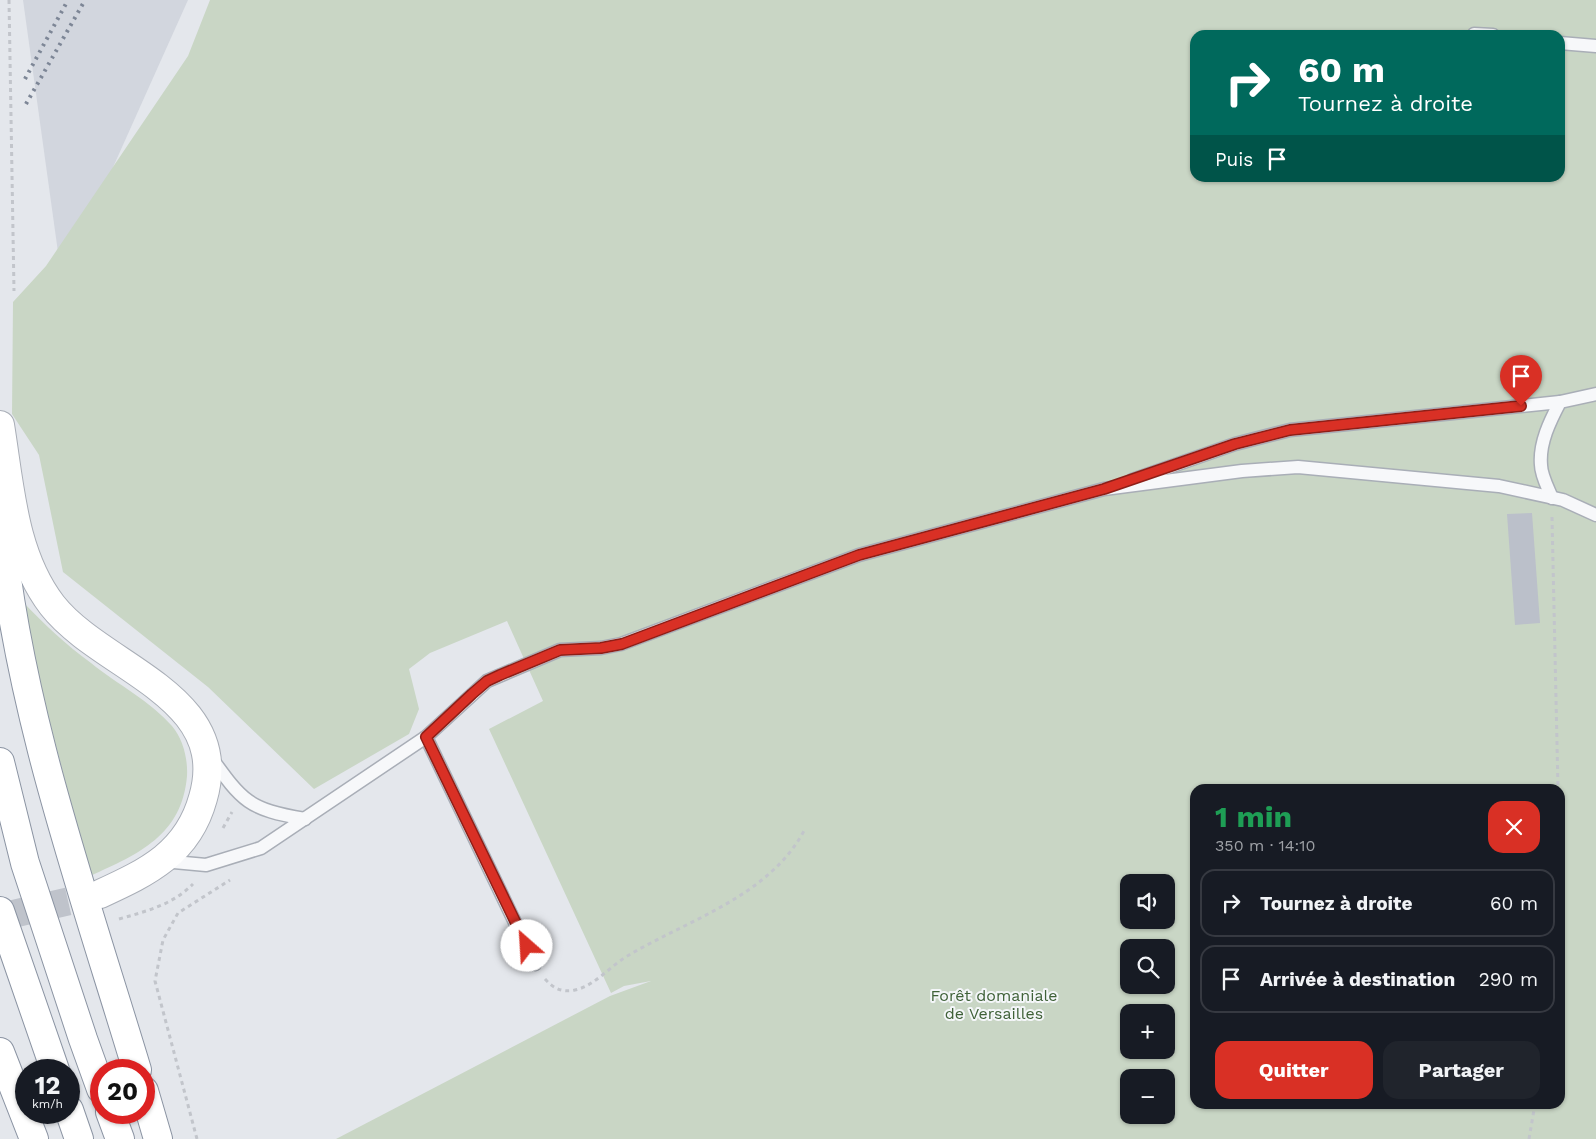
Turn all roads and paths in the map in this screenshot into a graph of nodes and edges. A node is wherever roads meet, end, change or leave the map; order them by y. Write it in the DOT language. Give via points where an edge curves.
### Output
graph roads {
  1 [pos="9,0"];
  2 [pos="1565,43"];
  3 [pos="1596,46"];
  4 [pos="14,291"];
  5 [pos="1596,394"];
  6 [pos="1560,402"];
  7 [pos="0,425"];
  8 [pos="1104,489"];
  9 [pos="1552,498"];
  10 [pos="1596,515"];
  11 [pos="0,520"];
  12 [pos="426,737"];
  13 [pos="208,754"];
  14 [pos="0,762"];
  15 [pos="1558,784"];
  16 [pos="305,818"];
  17 [pos="805,829"];
  18 [pos="162,861"];
  19 [pos="233,878"];
  20 [pos="100,894"];
  21 [pos="0,911"];
  22 [pos="535,964"];
  23 [pos="0,1052"];
  24 [pos="51,1059"];
  25 [pos="90,1059"];
  26 [pos="135,1059"];
  27 [pos="1534,1109"];
  28 [pos="74,1124"];
  29 [pos="114,1124"];
  30 [pos="154,1124"];
  31 [pos="34,1139"];
  32 [pos="79,1139"];
  33 [pos="120,1139"];
  34 [pos="158,1139"];
  35 [pos="197,1139"];
  36 [pos="1529,1139"];
  1 -- 4 [label="path"];
  2 -- 3 [label="lane"];
  5 -- 6 [label="lane"];
  6 -- 8 [label="lane" via="1290,430 1235,444"];
  6 -- 9 [label="lane" via="1542,447 1540,466"];
  7 -- 13 [label="main road" via="16,525 37,582 53,606 74,627 166,693 190,716"];
  8 -- 9 [label="lane" via="1298,467 1499,486"];
  8 -- 12 [label="lane" via="859,555 622,644 560,650 543,655 487,681"];
  9 -- 10 [label="lane"];
  9 -- 15 [label="path"];
  11 -- 26 [label="main road" via="23,672 76,871"];
  12 -- 16 [label="lane"];
  12 -- 22 [label="lane"];
  13 -- 16 [label="lane" via="236,793 258,808"];
  13 -- 18 [label="main road" via="206,789 199,815 185,839"];
  14 -- 25 [label="main road" via="25,863"];
  16 -- 18 [label="lane" via="261,848 235,857 206,865"];
  17 -- 22 [label="path" via="789,854 753,886 628,956 588,984 576,990 553,988"];
  18 -- 20 [label="main road" via="136,878"];
  19 -- 35 [label="path" via="178,914 163,940 155,981"];
  21 -- 24 [label="main road"];
  23 -- 31 [label="main road"];
  27 -- 36 [label="path"];
  28 -- 32 [label="main road"];
  29 -- 33 [label="main road"];
  30 -- 34 [label="main road"];
}
